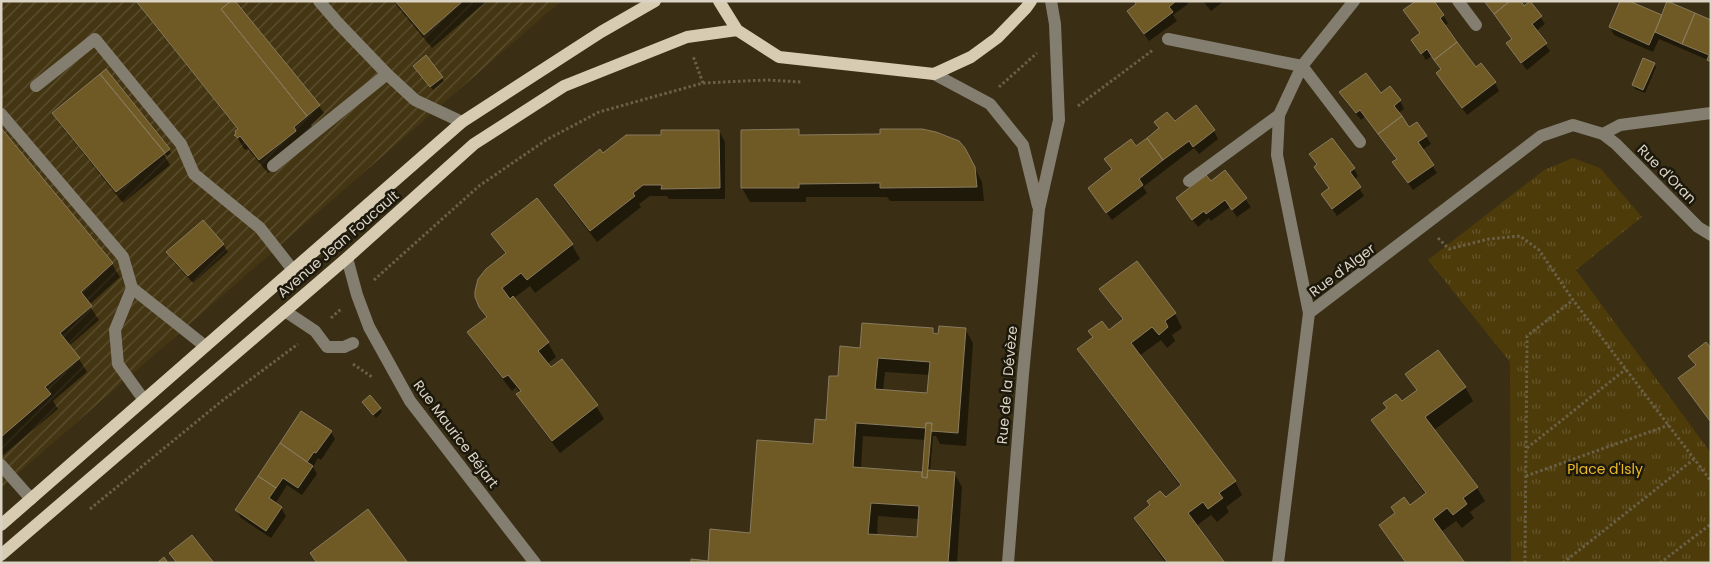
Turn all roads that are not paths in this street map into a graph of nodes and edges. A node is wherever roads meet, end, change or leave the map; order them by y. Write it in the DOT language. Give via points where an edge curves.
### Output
graph roads {
  1 [pos="319,1"];
  2 [pos="655,1"];
  3 [pos="719,1"];
  4 [pos="1031,1"];
  5 [pos="1051,1"];
  6 [pos="1354,1"];
  7 [pos="1458,1"];
  8 [pos="1476,24"];
  9 [pos="737,30"];
  10 [pos="1168,39"];
  11 [pos="1302,66"];
  12 [pos="387,74"];
  13 [pos="934,74"];
  14 [pos="36,86"];
  15 [pos="1711,113"];
  16 [pos="1,114"];
  17 [pos="1279,115"];
  18 [pos="462,122"];
  19 [pos="1603,134"];
  20 [pos="1360,142"];
  21 [pos="273,166"];
  22 [pos="1189,181"];
  23 [pos="1039,210"];
  24 [pos="1711,235"];
  25 [pos="346,258"];
  26 [pos="293,270"];
  27 [pos="132,288"];
  28 [pos="285,311"];
  29 [pos="1308,314"];
  30 [pos="353,343"];
  31 [pos="205,346"];
  32 [pos="144,400"];
  33 [pos="1,465"];
  34 [pos="31,499"];
  35 [pos="1,525"];
  36 [pos="1,555"];
  37 [pos="534,563"];
  38 [pos="1008,563"];
  39 [pos="1278,563"];
  1 -- 12 [label="street"];
  2 -- 18 [label="main road, Avenue Jean Foucault"];
  3 -- 9 [label="main road"];
  4 -- 13 [label="main road" via="997,38 971,56"];
  5 -- 23 [label="street, Rue de la Dévèze" via="1059,120"];
  6 -- 11 [label="street"];
  7 -- 8 [label="street"];
  9 -- 13 [label="main road" via="779,57"];
  9 -- 25 [label="main road, Avenue Jean Foucault" via="687,37 564,86 474,144"];
  10 -- 11 [label="street"];
  11 -- 17 [label="street"];
  11 -- 20 [label="street"];
  12 -- 18 [label="street" via="415,100"];
  12 -- 21 [label="street"];
  13 -- 23 [label="street, Rue de la Dévèze" via="990,104 1023,145"];
  14 -- 26 [label="street" via="95,39 181,144 194,174 260,228"];
  15 -- 19 [label="street" via="1620,125"];
  16 -- 27 [label="street" via="123,256"];
  17 -- 22 [label="street"];
  17 -- 29 [label="street" via="1278,155"];
  18 -- 26 [label="main road, Avenue Jean Foucault"];
  19 -- 24 [label="street, Rue d'Oran" via="1698,227"];
  19 -- 29 [label="street, Rue d'Alger" via="1573,125 1541,136"];
  23 -- 38 [label="street, Rue de la Dévèze"];
  25 -- 28 [label="main road, Avenue Jean Foucault"];
  25 -- 37 [label="street, Rue Maurice Béjart" via="369,327 410,401"];
  26 -- 31 [label="main road, Avenue Jean Foucault"];
  27 -- 31 [label="street"];
  27 -- 32 [label="street" via="115,330 118,364"];
  28 -- 30 [label="street" via="315,331 327,347 344,348"];
  28 -- 36 [label="main road, Avenue Jean Foucault"];
  29 -- 39 [label="street, Rue d'Alger"];
  31 -- 32 [label="main road, Avenue Jean Foucault"];
  32 -- 34 [label="main road, Avenue Jean Foucault"];
  33 -- 34 [label="street"];
  34 -- 35 [label="main road, Avenue Jean Foucault"];
}
